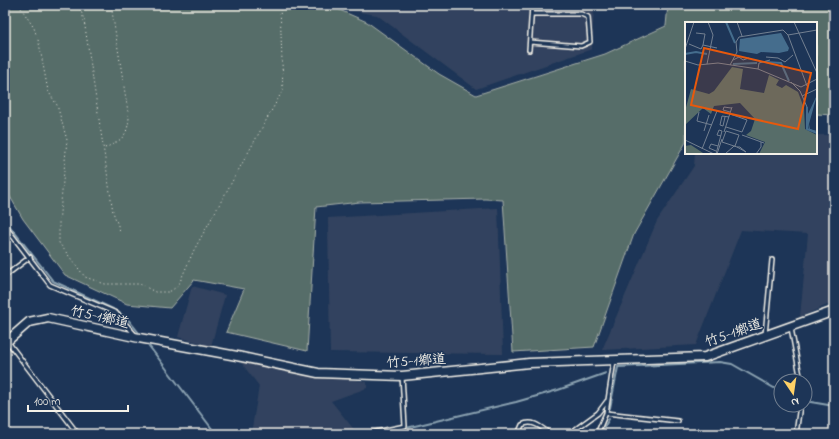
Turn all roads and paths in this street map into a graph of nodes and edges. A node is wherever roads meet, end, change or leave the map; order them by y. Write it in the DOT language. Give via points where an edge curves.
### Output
graph roads {
  1 [pos="19,5"];
  2 [pos="79,5"];
  3 [pos="111,5"];
  4 [pos="280,5"];
  5 [pos="532,5"];
  6 [pos="532,14"];
  7 [pos="530,42"];
  8 [pos="529,50"];
  9 [pos="104,149"];
  10 [pos="5,226"];
  11 [pos="120,232"];
  12 [pos="30,257"];
  13 [pos="772,260"];
  14 [pos="5,276"];
  15 [pos="834,311"];
  16 [pos="790,326"];
  17 [pos="765,335"];
  18 [pos="139,338"];
  19 [pos="6,342"];
  20 [pos="614,361"];
  21 [pos="799,373"];
  22 [pos="402,376"];
  23 [pos="607,401"];
  24 [pos="606,413"];
  25 [pos="799,413"];
  26 [pos="678,421"];
  27 [pos="78,434"];
  28 [pos="366,434"];
  29 [pos="518,434"];
  30 [pos="550,434"];
  31 [pos="569,434"];
  32 [pos="597,434"];
  33 [pos="796,434"];
  1 -- 4 [label="path" via="34,28 48,91 57,105 68,140 59,243 85,277 105,284 140,284 155,292 169,292 178,286 194,250 283,90"];
  2 -- 9 [label="path" via="84,20"];
  3 -- 9 [label="path" via="129,118 128,131 118,142"];
  5 -- 6 [label="lane"];
  6 -- 7 [label="lane"];
  6 -- 7 [label="lane" via="581,14 588,18 590,42 581,46"];
  7 -- 8 [label="lane"];
  9 -- 11 [label="path" via="114,212"];
  10 -- 12 [label="lane"];
  12 -- 14 [label="lane"];
  12 -- 18 [label="lane" via="50,285 116,313"];
  13 -- 17 [label="lane"];
  15 -- 16 [label="street, 竹5-1鄉道"];
  16 -- 17 [label="street, 竹5-1鄉道"];
  16 -- 21 [label="lane"];
  17 -- 20 [label="street, 竹5-1鄉道" via="705,357"];
  18 -- 19 [label="street, 竹5-1鄉道" via="48,318 29,322"];
  18 -- 22 [label="street, 竹5-1鄉道" via="318,373"];
  19 -- 27 [label="lane"];
  20 -- 22 [label="street, 竹5-1鄉道" via="529,363"];
  20 -- 23 [label="lane"];
  22 -- 28 [label="lane" via="405,426"];
  23 -- 24 [label="lane"];
  23 -- 31 [label="lane" via="598,413"];
  24 -- 26 [label="lane"];
  24 -- 32 [label="lane"];
  25 -- 33 [label="lane"];
  29 -- 30 [label="lane" via="522,425 527,423 538,425"];
}
